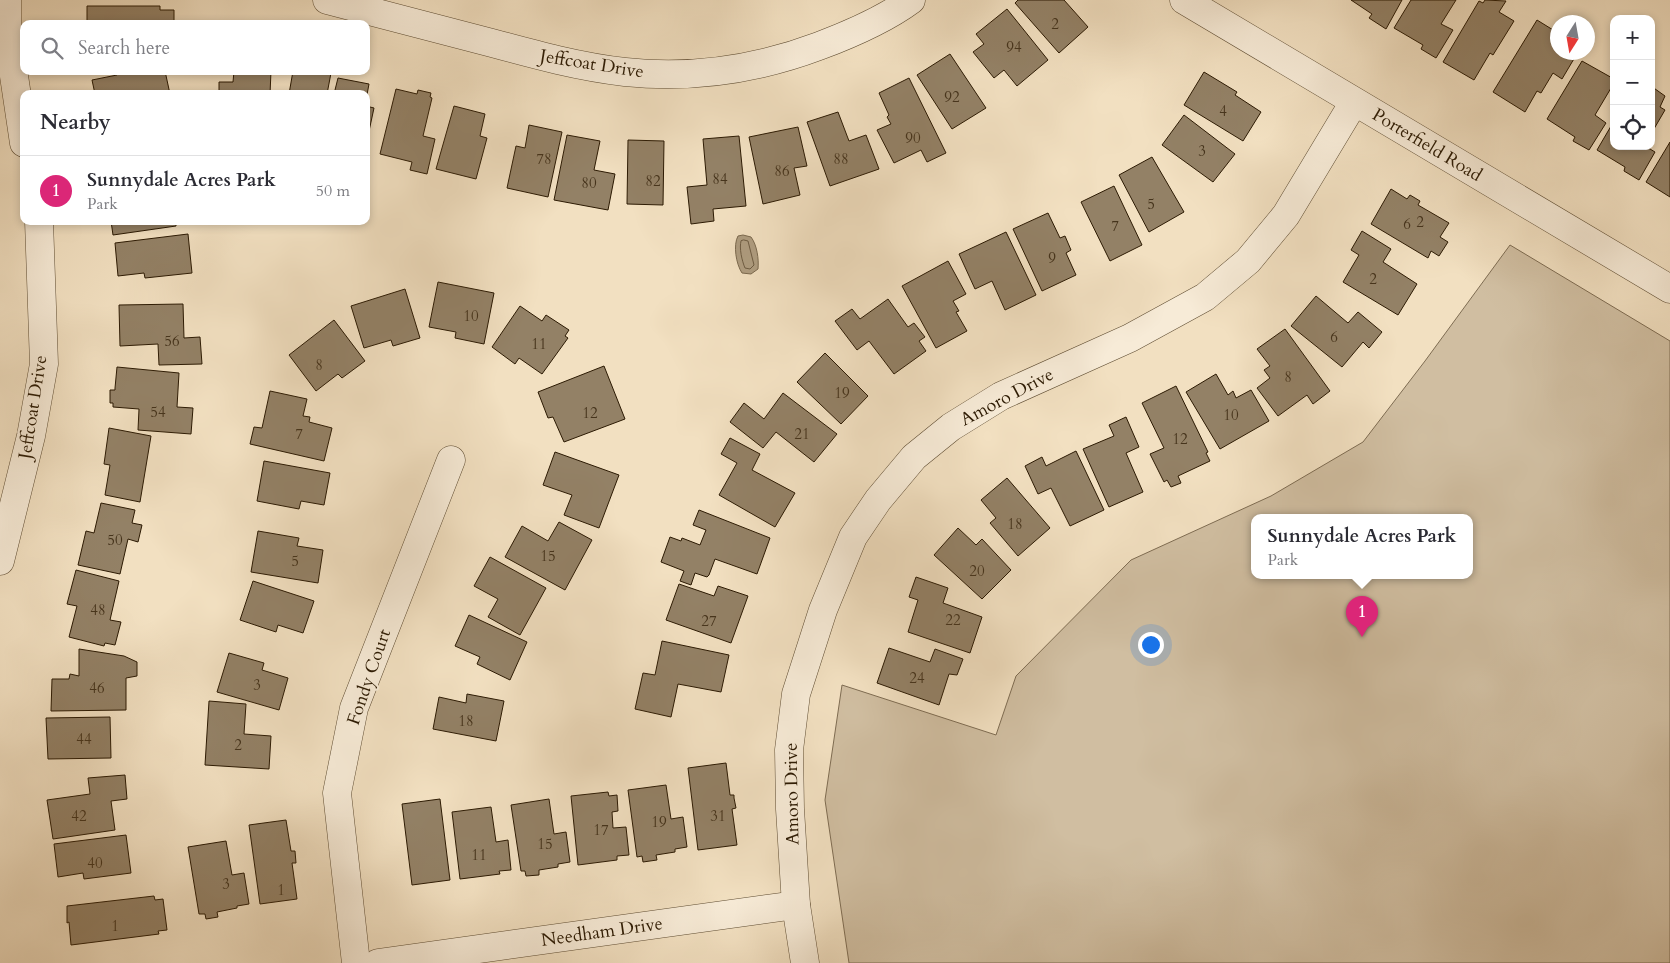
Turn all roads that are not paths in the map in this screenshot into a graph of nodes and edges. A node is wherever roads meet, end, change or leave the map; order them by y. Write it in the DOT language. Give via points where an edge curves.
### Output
graph roads {
  1 [pos="7,0"];
  2 [pos="327,0"];
  3 [pos="910,0"];
  4 [pos="1184,0"];
  5 [pos="1354,102"];
  6 [pos="14,128"];
  7 [pos="38,225"];
  8 [pos="1670,289"];
  9 [pos="451,460"];
  10 [pos="0,561"];
  11 [pos="796,905"];
  12 [pos="356,963"];
  13 [pos="378,963"];
  14 [pos="805,963"];
  1 -- 6 [label="street"];
  2 -- 3 [label="street, Jeffcoat Drive" via="561,61 657,74 724,70 799,54 867,26"];
  4 -- 5 [label="street, Porterfield Road"];
  5 -- 8 [label="street, Porterfield Road"];
  5 -- 11 [label="street, Amoro Drive" via="1286,215 1248,261 1205,297 1130,338 1001,396 951,427 914,457 878,500 853,536 823,610 796,694 789,750"];
  7 -- 10 [label="street, Jeffcoat Drive" via="44,364 31,436"];
  9 -- 12 [label="street, Fondy Court" via="354,708 339,784"];
  11 -- 13 [label="street, Needham Drive"];
  11 -- 14 [label="street, Amoro Drive"];
}
